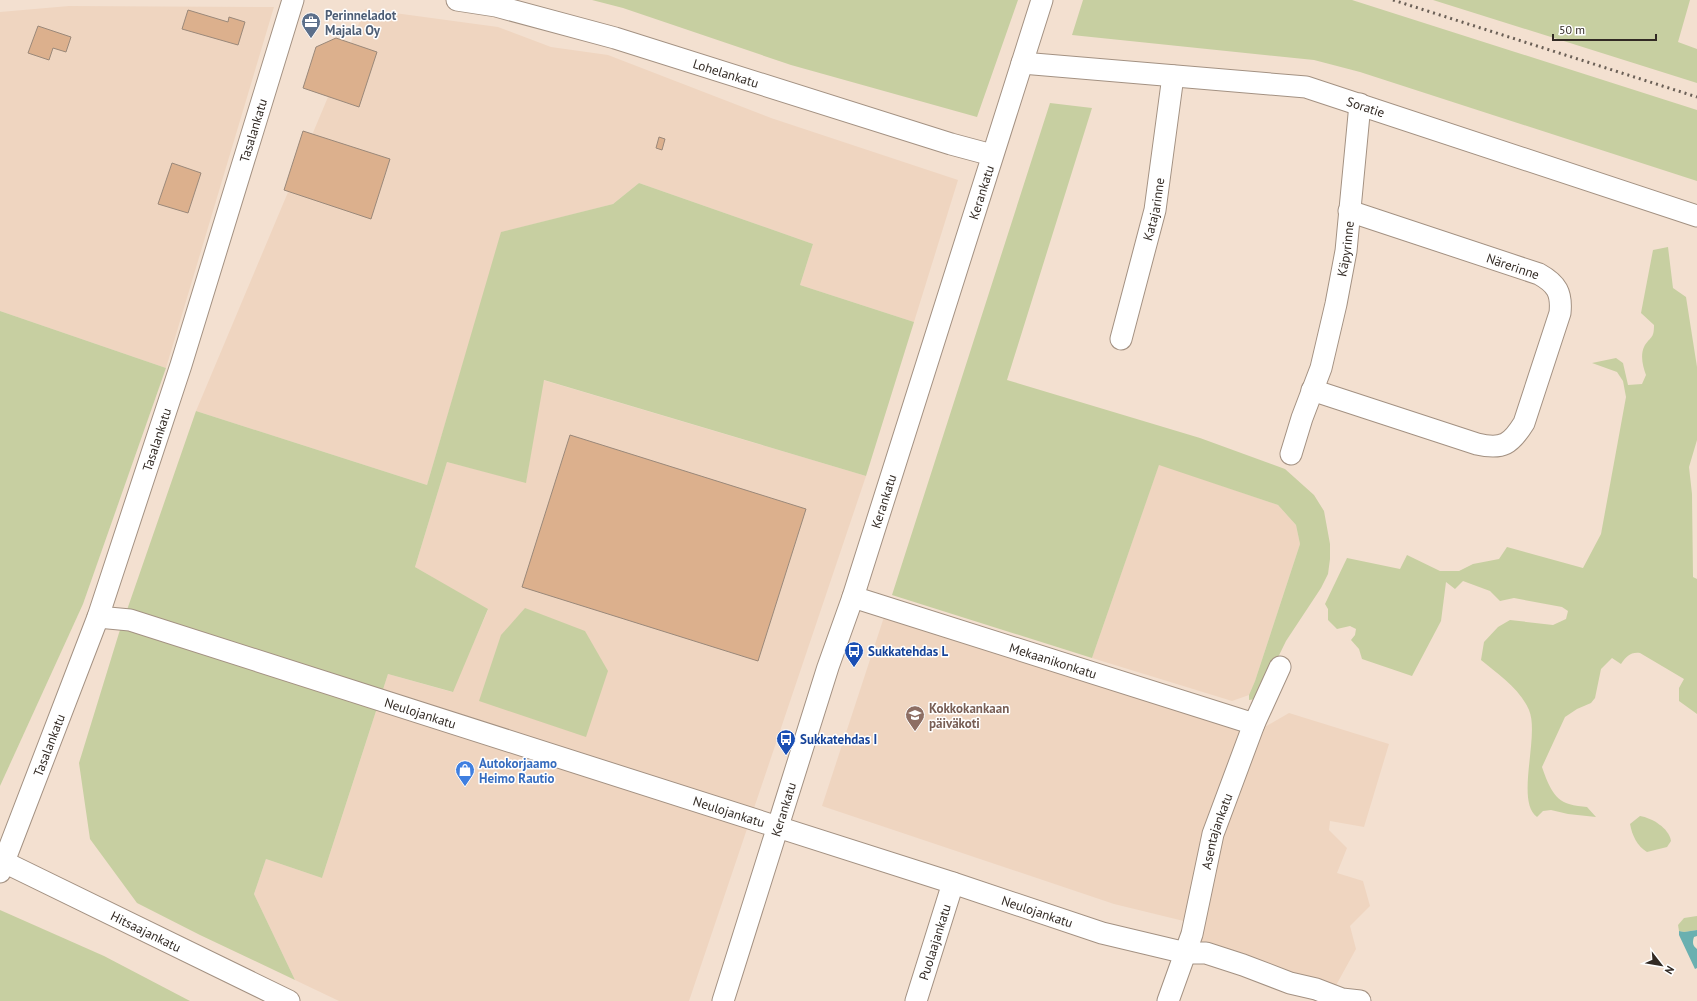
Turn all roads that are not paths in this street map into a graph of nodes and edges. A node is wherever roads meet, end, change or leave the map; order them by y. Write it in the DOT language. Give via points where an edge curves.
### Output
graph roads {
  1 [pos="293,0"];
  2 [pos="457,0"];
  3 [pos="1042,0"];
  4 [pos="1022,63"];
  5 [pos="1173,76"];
  6 [pos="1360,104"];
  7 [pos="992,155"];
  8 [pos="1349,211"];
  9 [pos="1697,216"];
  10 [pos="1121,340"];
  11 [pos="1312,390"];
  12 [pos="1291,454"];
  13 [pos="853,597"];
  14 [pos="98,617"];
  15 [pos="1280,667"];
  16 [pos="1254,724"];
  17 [pos="778,827"];
  18 [pos="2,867"];
  19 [pos="953,883"];
  20 [pos="1186,953"];
  21 [pos="288,1001"];
  22 [pos="722,1001"];
  23 [pos="916,1001"];
  24 [pos="1168,1001"];
  25 [pos="1360,1001"];
  1 -- 14 [label="street, Tasalankatu" via="181,365"];
  2 -- 7 [label="street, Lohelankatu" via="496,6 615,38"];
  3 -- 4 [label="street, Kerankatu"];
  4 -- 5 [label="street, Soratie"];
  4 -- 7 [label="street, Kerankatu"];
  5 -- 6 [label="street, Soratie" via="1306,87"];
  5 -- 10 [label="street, Katajarinne" via="1155,210"];
  6 -- 8 [label="street, Käpyrinne"];
  6 -- 9 [label="street, Soratie"];
  7 -- 13 [label="street, Kerankatu"];
  8 -- 11 [label="street, Käpyrinne" via="1346,251 1336,304 1321,368"];
  8 -- 11 [label="street, Närerinne" via="1539,274 1556,286 1561,301 1560,313 1524,423 1516,435 1498,447 1477,444"];
  11 -- 12 [label="street, Käpyrinne"];
  13 -- 16 [label="street, Mekaanikonkatu"];
  13 -- 17 [label="street, Kerankatu" via="828,667"];
  14 -- 17 [label="street, Neulojankatu" via="130,620"];
  14 -- 18 [label="street, Tasalankatu"];
  15 -- 16 [label="street, Asentajankatu"];
  16 -- 20 [label="street, Asentajankatu" via="1213,834"];
  17 -- 19 [label="street, Neulojankatu"];
  17 -- 22 [label="street, Kerankatu"];
  18 -- 21 [label="street, Hitsaajankatu"];
  19 -- 20 [label="street, Neulojankatu" via="1102,933"];
  19 -- 23 [label="street, Puolaajankatu"];
  20 -- 24 [label="street, Asentajankatu"];
  20 -- 25 [label="street, Neulojankatu" via="1206,953 1290,983 1342,999"];
}
